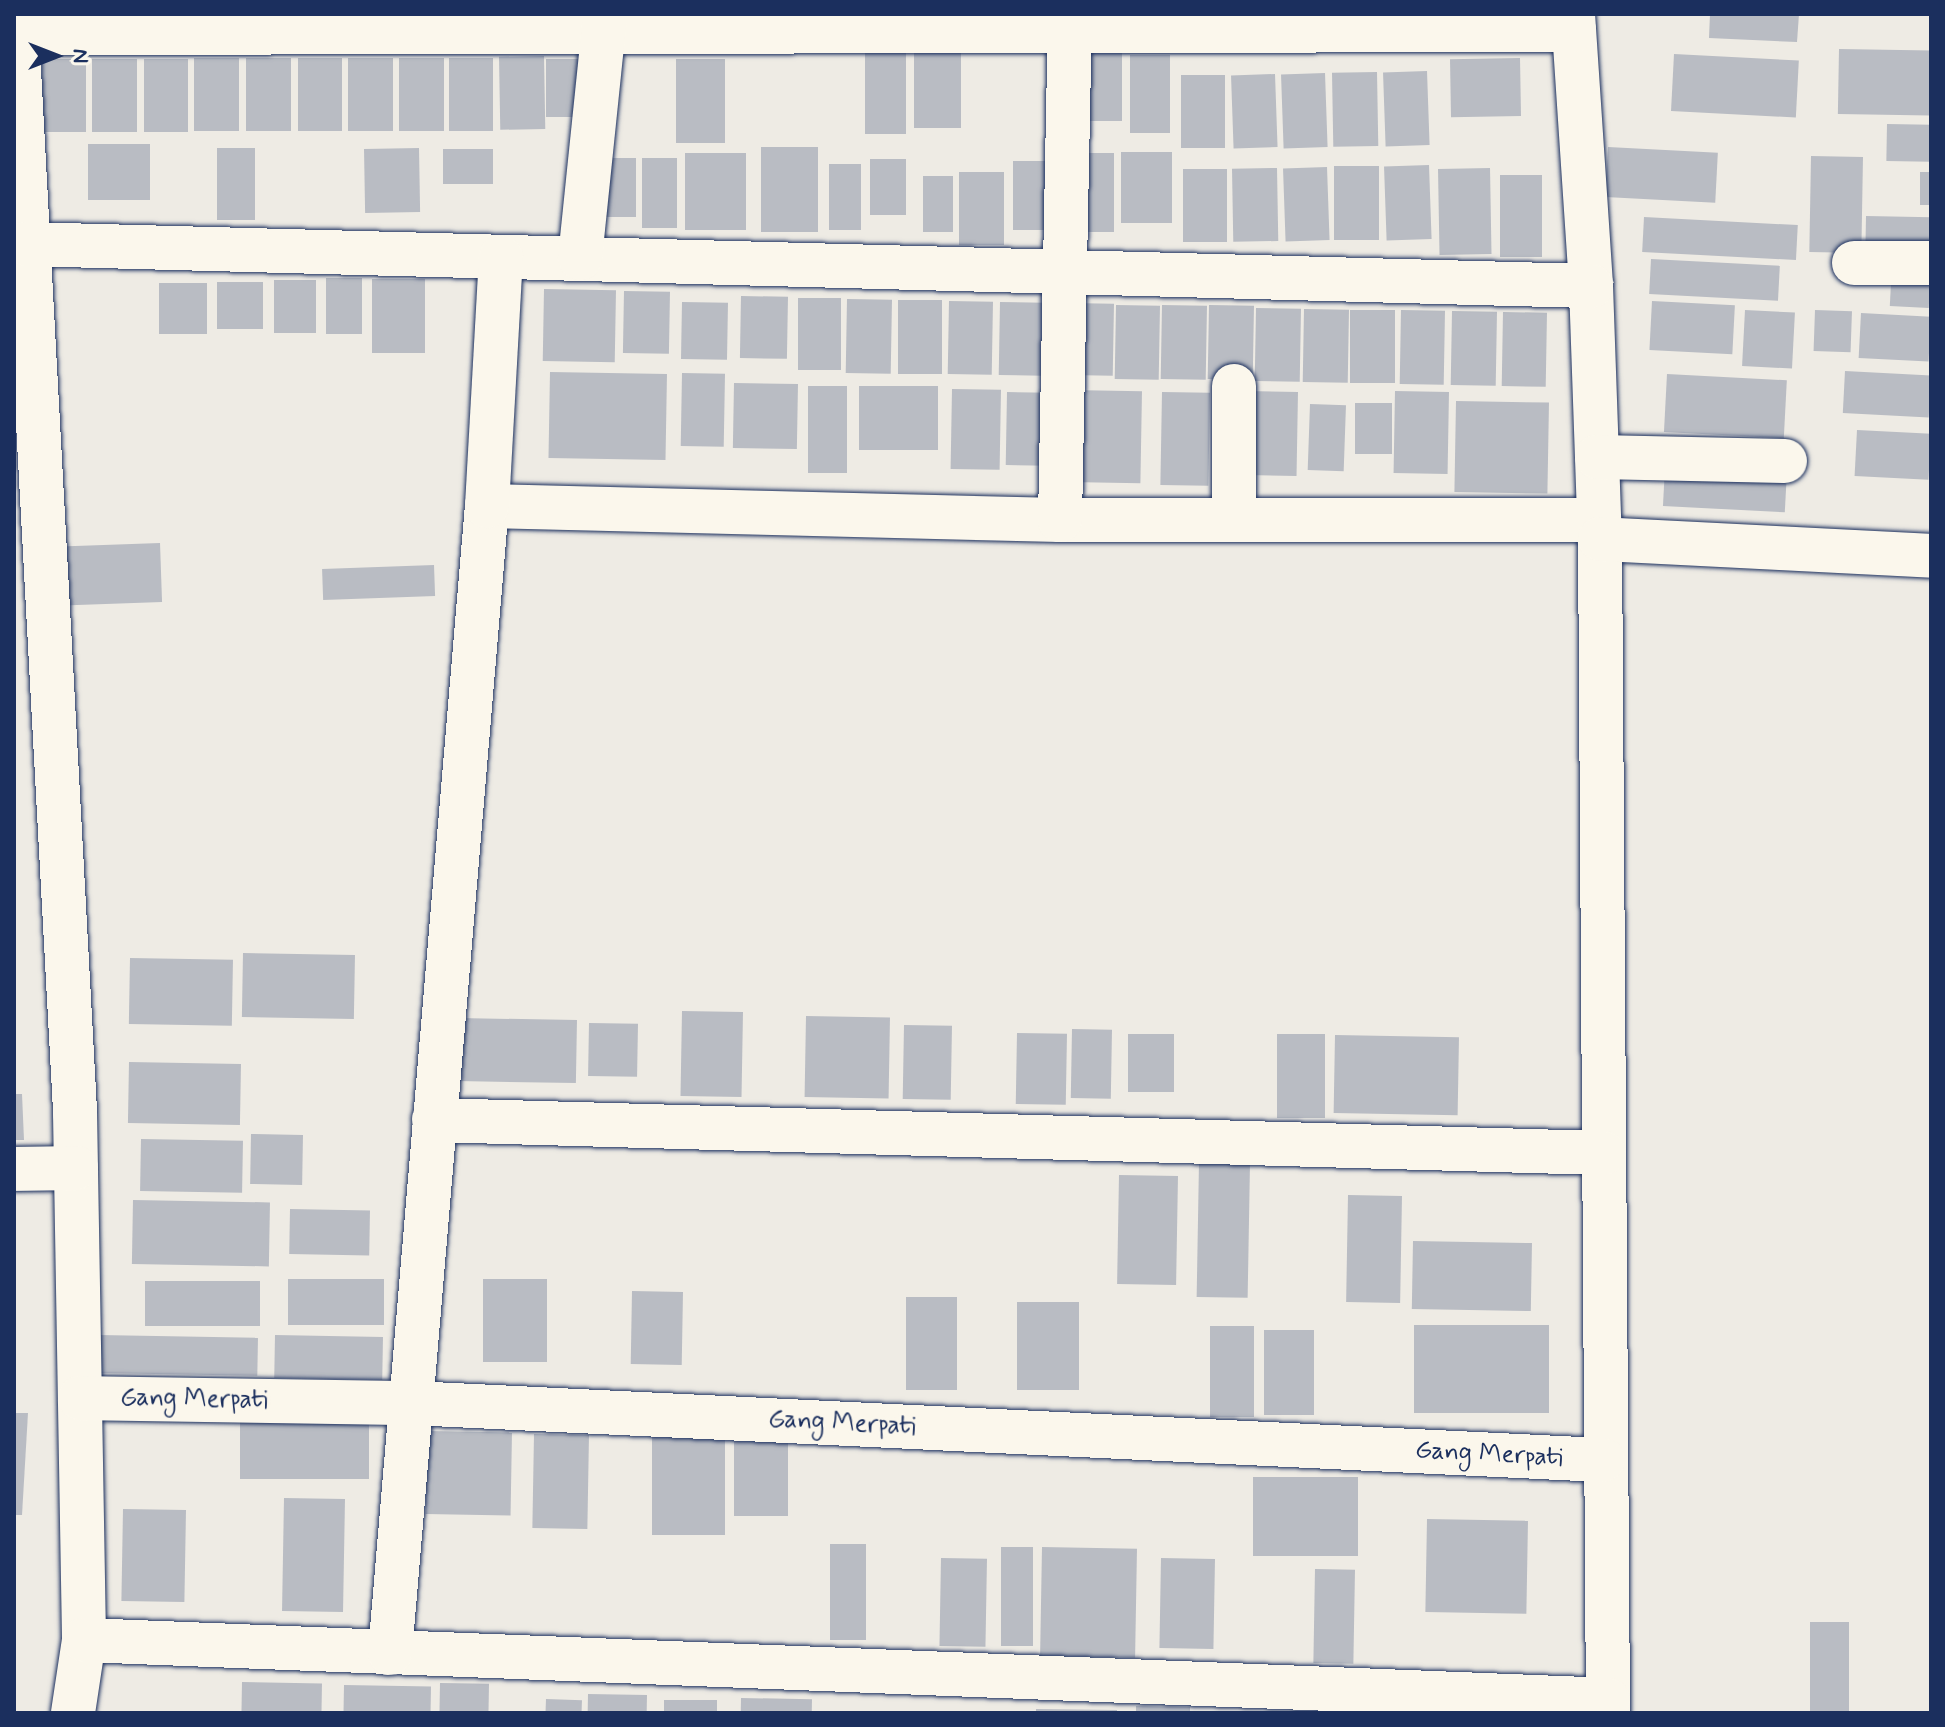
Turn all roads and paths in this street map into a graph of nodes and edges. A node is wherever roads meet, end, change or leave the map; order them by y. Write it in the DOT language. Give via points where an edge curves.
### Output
graph roads {
  1 [pos="1070,22"];
  2 [pos="1574,22"];
  3 [pos="604,23"];
  4 [pos="17,24"];
  5 [pos="18,168"];
  6 [pos="25,244"];
  7 [pos="501,257"];
  8 [pos="580,258"];
  9 [pos="1854,263"];
  10 [pos="1931,263"];
  11 [pos="1065,271"];
  12 [pos="1591,286"];
  13 [pos="1234,386"];
  14 [pos="1597,457"];
  15 [pos="1785,461"];
  16 [pos="487,506"];
  17 [pos="1060,520"];
  18 [pos="1234,520"];
  19 [pos="1600,529"];
  20 [pos="1931,556"];
  21 [pos="434,1120"];
  22 [pos="1604,1153"];
  23 [pos="76,1168"];
  24 [pos="14,1169"];
  25 [pos="80,1398"];
  26 [pos="411,1403"];
  27 [pos="1603,1460"];
  28 [pos="84,1640"];
  29 [pos="390,1653"];
  30 [pos="1608,1707"];
  31 [pos="73,1713"];
  1 -- 2 [label="street"];
  1 -- 3 [label="street"];
  1 -- 11 [label="street"];
  2 -- 12 [label="street"];
  3 -- 4 [label="street"];
  3 -- 8 [label="street"];
  4 -- 5 [label="street"];
  5 -- 6 [label="street"];
  6 -- 7 [label="street"];
  6 -- 23 [label="street"];
  7 -- 8 [label="street"];
  7 -- 16 [label="street"];
  8 -- 11 [label="street"];
  9 -- 10 [label="street"];
  11 -- 12 [label="street"];
  11 -- 17 [label="street"];
  12 -- 14 [label="street"];
  13 -- 18 [label="street"];
  14 -- 15 [label="street"];
  14 -- 19 [label="street"];
  16 -- 17 [label="street"];
  16 -- 21 [label="street"];
  17 -- 18 [label="street"];
  18 -- 19 [label="street"];
  19 -- 20 [label="street"];
  19 -- 22 [label="street"];
  21 -- 22 [label="street"];
  21 -- 26 [label="street"];
  22 -- 27 [label="street"];
  23 -- 24 [label="street"];
  23 -- 25 [label="street"];
  25 -- 26 [label="street, Gang Merpati"];
  25 -- 28 [label="street"];
  26 -- 27 [label="street, Gang Merpati"];
  26 -- 29 [label="street"];
  27 -- 30 [label="street"];
  28 -- 29 [label="street"];
  28 -- 31 [label="street"];
  29 -- 30 [label="street"];
}
